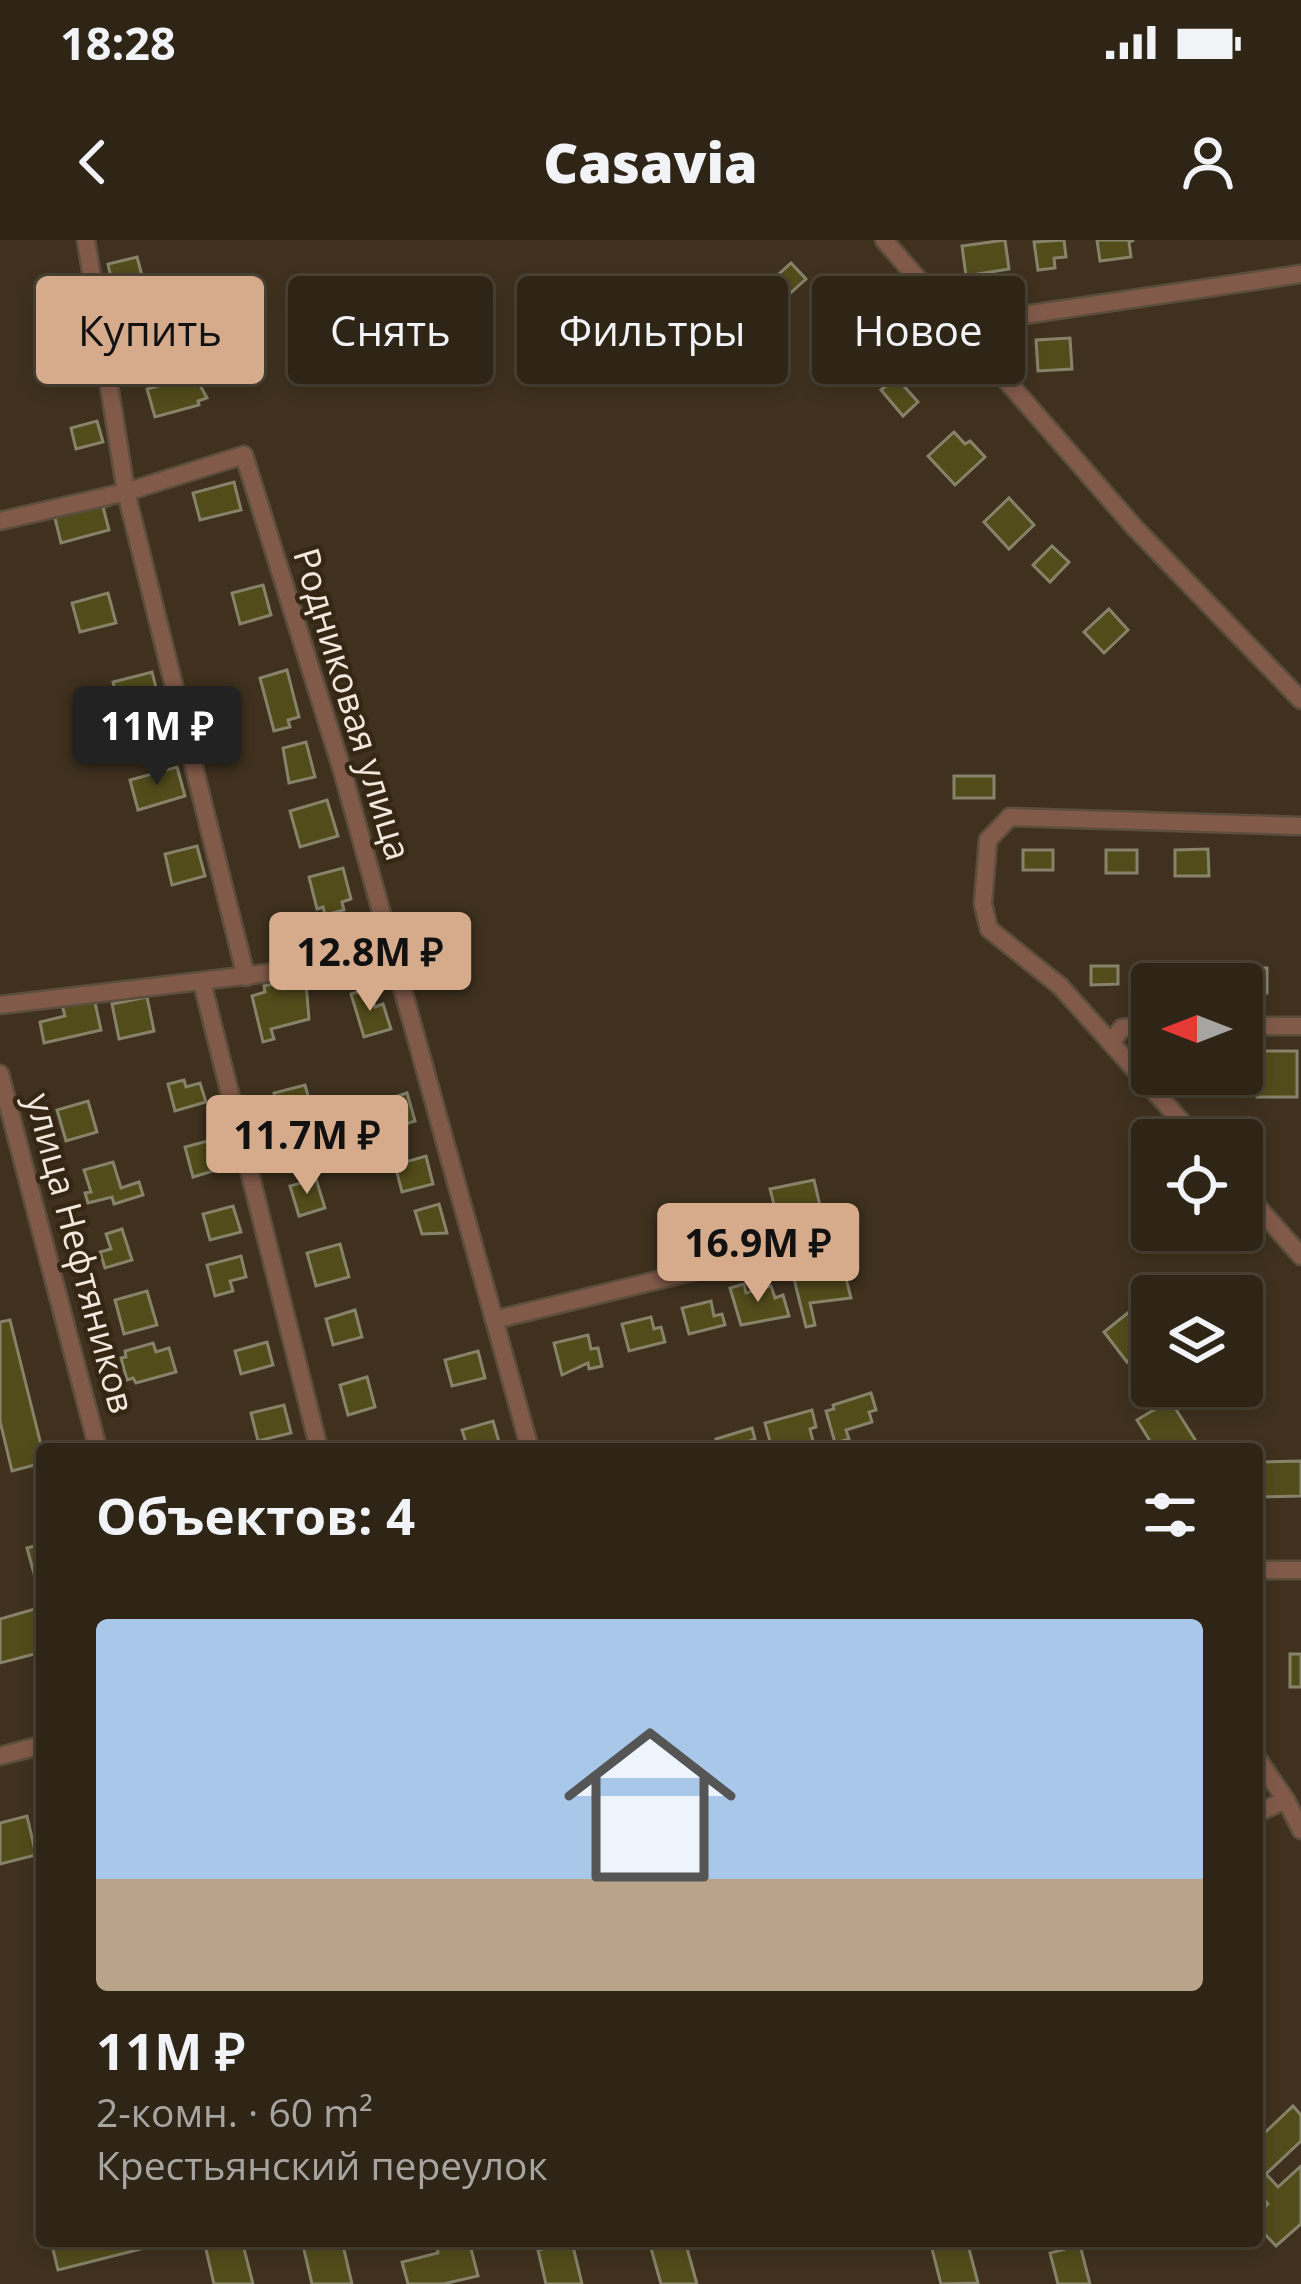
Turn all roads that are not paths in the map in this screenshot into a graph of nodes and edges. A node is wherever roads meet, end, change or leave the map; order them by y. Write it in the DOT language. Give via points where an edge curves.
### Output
graph roads {
  1 [pos="86,240"];
  2 [pos="884,240"];
  3 [pos="1301,274"];
  4 [pos="917,276"];
  5 [pos="1025,315"];
  6 [pos="1012,384"];
  7 [pos="126,492"];
  8 [pos="0,521"];
  9 [pos="1301,700"];
  10 [pos="1301,826"];
  11 [pos="393,958"];
  12 [pos="246,976"];
  13 [pos="202,982"];
  14 [pos="0,1005"];
  15 [pos="1263,1026"];
  16 [pos="1131,1027"];
  17 [pos="1301,1027"];
  18 [pos="1111,1043"];
  19 [pos="0,1075"];
  20 [pos="1179,1119"];
  21 [pos="1263,1208"];
  22 [pos="1294,1234"];
  23 [pos="835,1237"];
  24 [pos="1301,1256"];
  25 [pos="494,1320"];
  26 [pos="96,1443"];
  27 [pos="317,1443"];
  28 [pos="528,1443"];
  29 [pos="1263,1570"];
  30 [pos="1301,1570"];
  31 [pos="36,1747"];
  32 [pos="0,1756"];
  33 [pos="1263,1766"];
  34 [pos="1286,1799"];
  35 [pos="1263,1810"];
  36 [pos="1301,1830"];
  1 -- 7 [label="street"];
  2 -- 4 [label="street"];
  3 -- 5 [label="street"];
  6 -- 9 [label="street"];
  7 -- 8 [label="street"];
  7 -- 11 [label="street, Родниковая улица" via="244,455"];
  7 -- 12 [label="street"];
  10 -- 18 [label="street" via="1010,817 988,840 989,929 1060,986"];
  11 -- 12 [label="street"];
  11 -- 25 [label="street, Родниковая улица"];
  12 -- 13 [label="street"];
  13 -- 14 [label="street"];
  13 -- 27 [label="street"];
  15 -- 17 [label="street"];
  16 -- 18 [label="street"];
  18 -- 20 [label="street"];
  19 -- 26 [label="street, улица Нефтяников"];
  21 -- 22 [label="street"];
  22 -- 24 [label="street"];
  23 -- 25 [label="street"];
  25 -- 28 [label="street, Родниковая улица"];
  29 -- 30 [label="street"];
  31 -- 32 [label="street"];
  33 -- 34 [label="street"];
  34 -- 35 [label="street"];
  34 -- 36 [label="street"];
}
